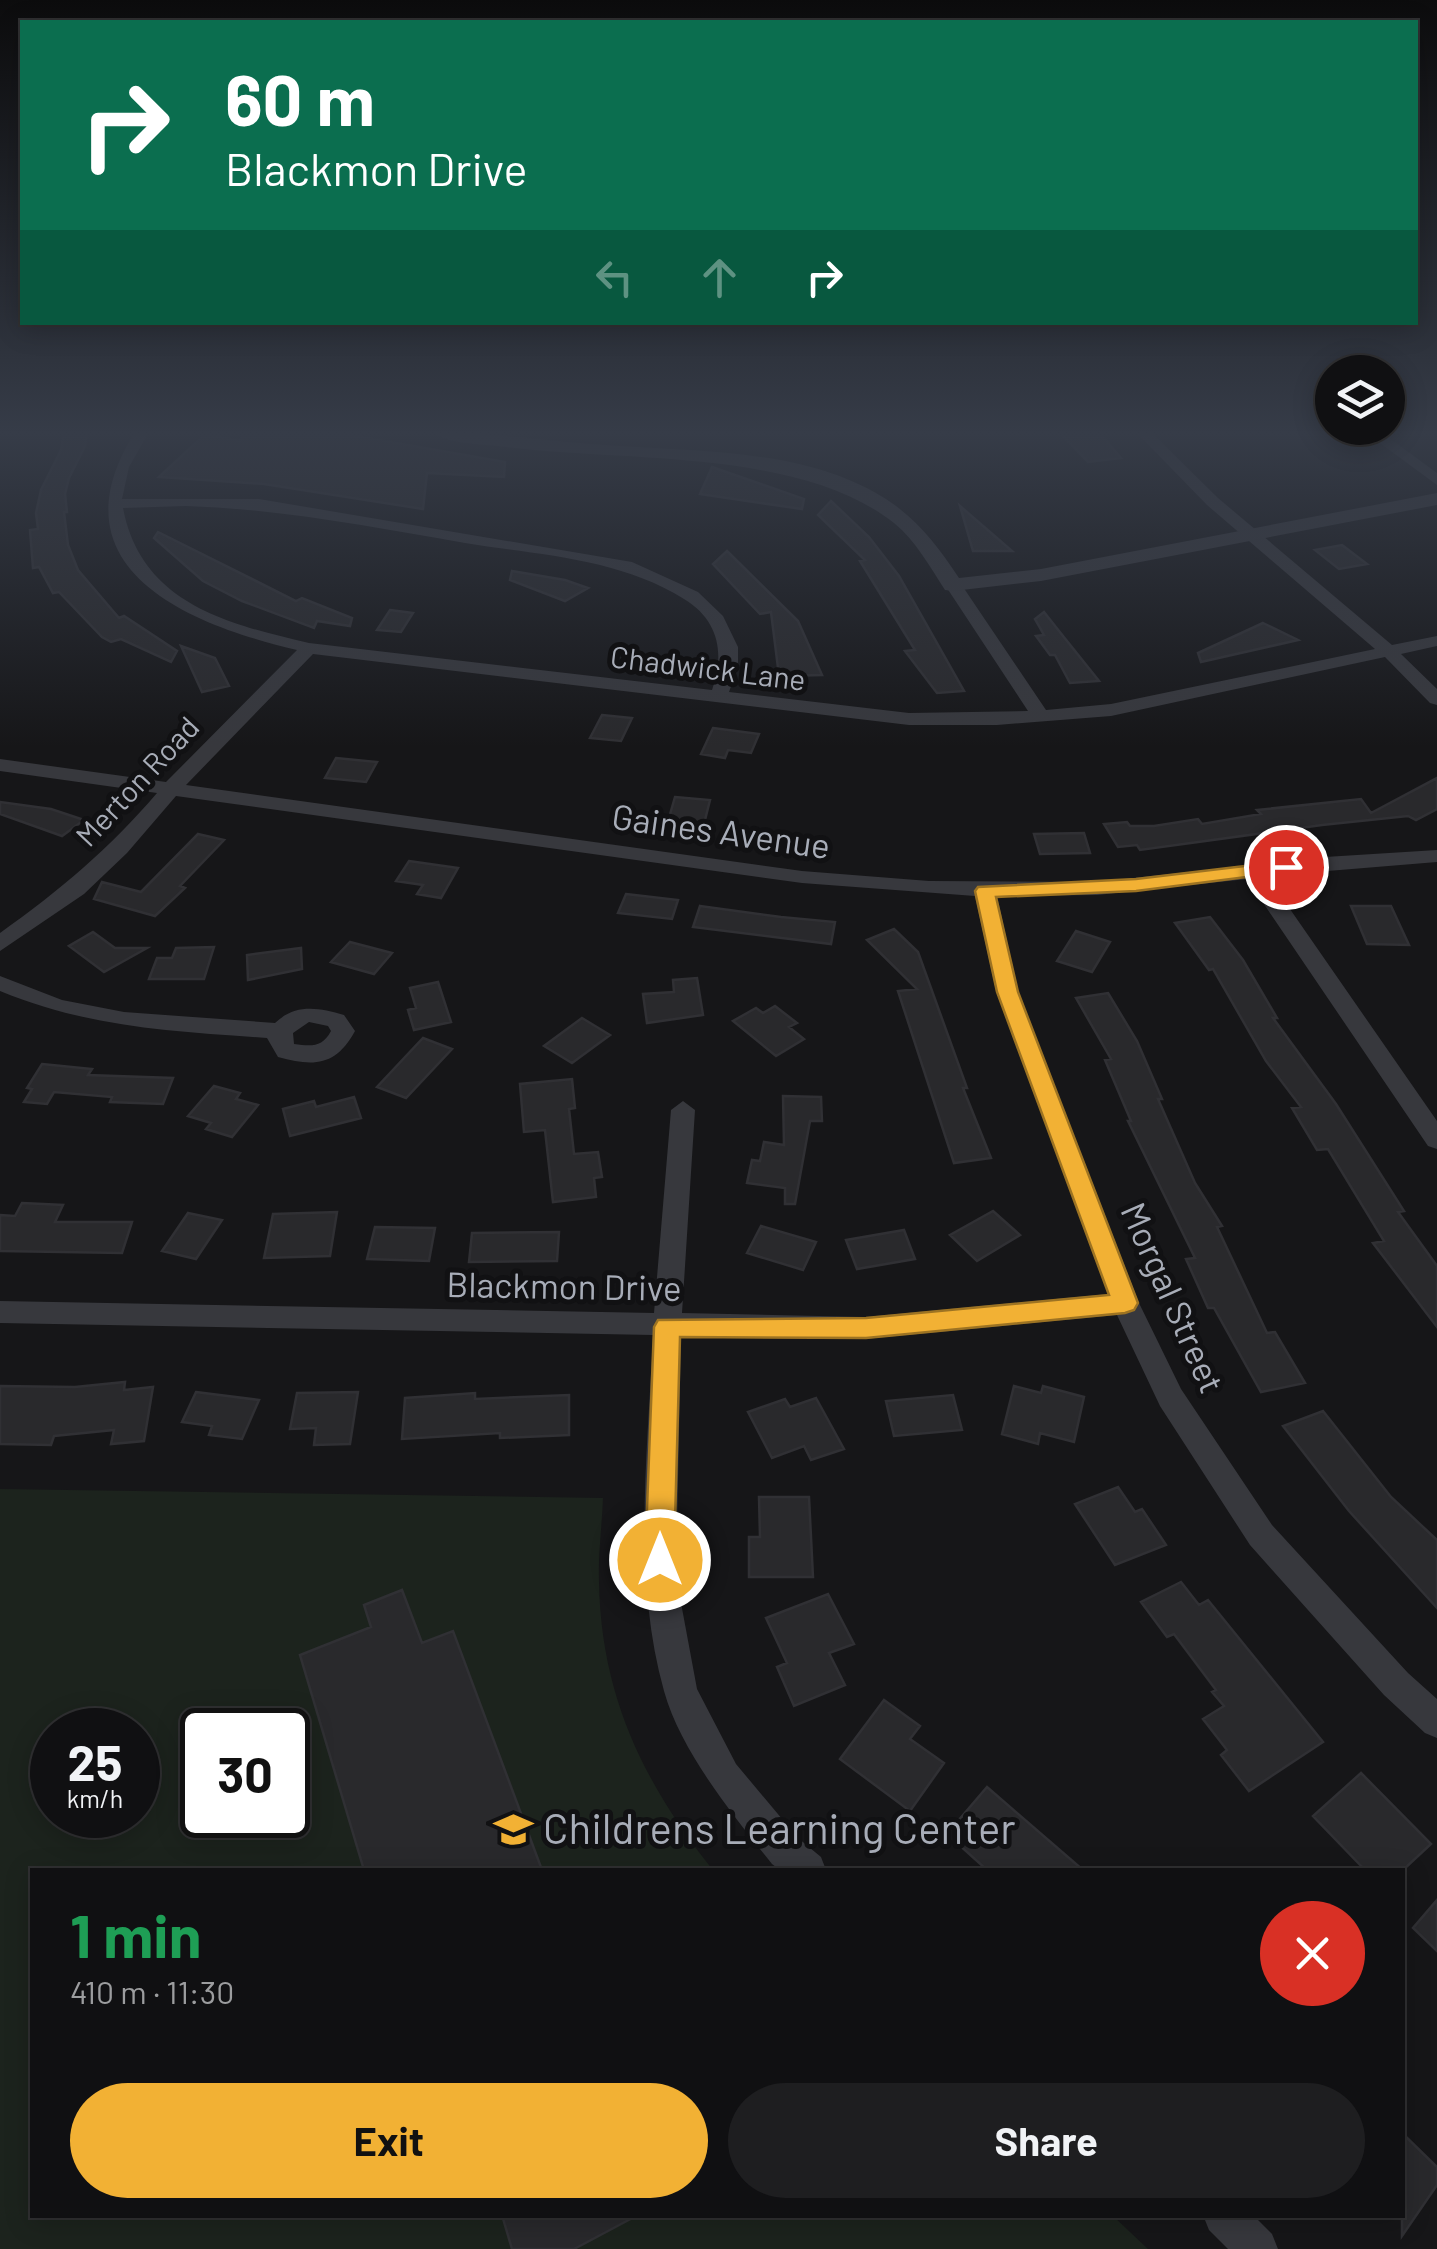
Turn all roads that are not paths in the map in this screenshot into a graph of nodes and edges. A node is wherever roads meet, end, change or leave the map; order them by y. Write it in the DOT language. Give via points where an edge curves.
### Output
graph roads {
  1 [pos="122,537"];
  2 [pos="454,537"];
  3 [pos="920,537"];
  4 [pos="1252,537"];
  5 [pos="1258,537"];
  6 [pos="953,584"];
  7 [pos="1437,640"];
  8 [pos="309,648"];
  9 [pos="1390,649"];
  10 [pos="718,698"];
  11 [pos="1437,698"];
  12 [pos="1041,716"];
  13 [pos="0,765"];
  14 [pos="172,788"];
  15 [pos="1437,856"];
  16 [pos="1253,872"];
  17 [pos="984,891"];
  18 [pos="0,944"];
  19 [pos="0,983"];
  20 [pos="281,1031"];
  21 [pos="683,1110"];
  22 [pos="1437,1140"];
  23 [pos="1125,1303"];
  24 [pos="0,1312"];
  25 [pos="667,1327"];
  26 [pos="1437,1722"];
  27 [pos="806,1868"];
  28 [pos="1227,2218"];
  29 [pos="1257,2249"];
  1 -- 8 [label="street, Chadwick Lane" via="138,572 161,592 225,625"];
  2 -- 10 [label="street" via="626,566 692,596 716,620 729,646"];
  3 -- 6 [label="street"];
  4 -- 6 [label="street"];
  5 -- 9 [label="street"];
  6 -- 12 [label="street"];
  7 -- 9 [label="street, Chadwick Lane"];
  8 -- 10 [label="street, Chadwick Lane"];
  8 -- 14 [label="street, Merton Road"];
  9 -- 11 [label="street"];
  9 -- 12 [label="street, Chadwick Lane" via="1110,710"];
  10 -- 12 [label="street, Chadwick Lane" via="908,720"];
  13 -- 14 [label="street, Gaines Avenue"];
  14 -- 17 [label="street, Gaines Avenue" via="802,877"];
  14 -- 18 [label="street, Merton Road" via="76,889"];
  15 -- 16 [label="street, Gaines Avenue" via="1352,858"];
  16 -- 17 [label="street, Gaines Avenue"];
  16 -- 22 [label="street"];
  17 -- 23 [label="street, Morgal Street" via="1007,992"];
  19 -- 20 [label="street" via="57,1006 124,1020"];
  21 -- 25 [label="street"];
  23 -- 25 [label="street, Blackmon Drive" via="866,1328"];
  23 -- 26 [label="street, Morgal Street" via="1170,1397 1261,1535"];
  24 -- 25 [label="street, Blackmon Drive"];
  25 -- 27 [label="street" via="660,1576 681,1692 724,1776"];
  28 -- 29 [label="street"];
}
